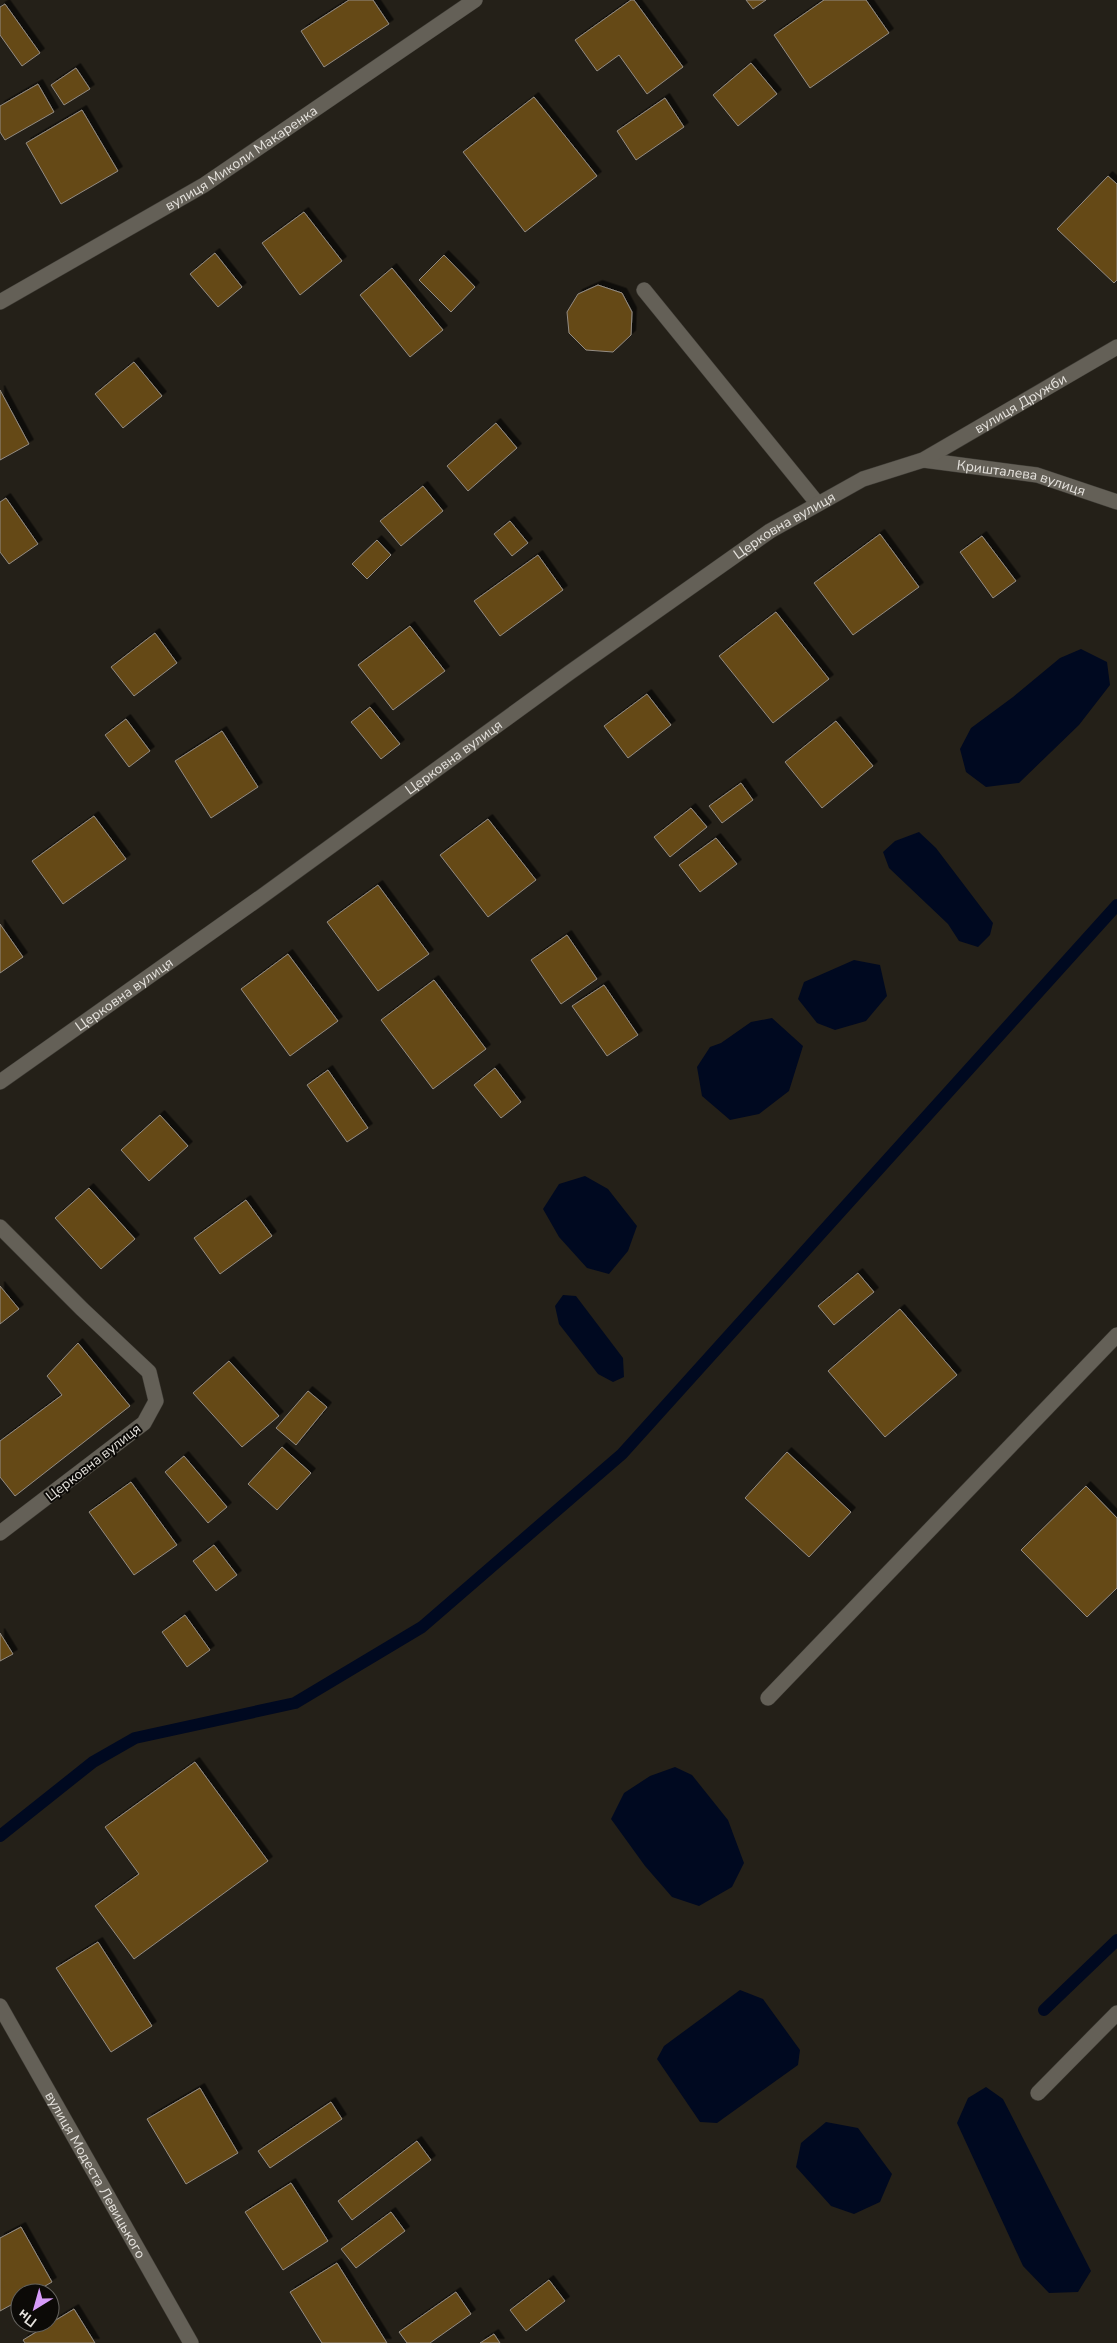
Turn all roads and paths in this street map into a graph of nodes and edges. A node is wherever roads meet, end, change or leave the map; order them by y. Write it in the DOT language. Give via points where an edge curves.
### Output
graph roads {
  1 [pos="472,1"];
  2 [pos="644,290"];
  3 [pos="0,302"];
  4 [pos="1117,347"];
  5 [pos="923,460"];
  6 [pos="1117,502"];
  7 [pos="818,504"];
  8 [pos="0,1082"];
  9 [pos="0,1227"];
  10 [pos="1117,1334"];
  11 [pos="0,1533"];
  12 [pos="768,1698"];
  13 [pos="0,2006"];
  14 [pos="1117,2013"];
  15 [pos="1038,2093"];
  16 [pos="191,2343"];
  1 -- 3 [label="street, вулиця Миколи Макаренка" via="204,185"];
  2 -- 7 [label="street"];
  4 -- 5 [label="street, вулиця Дружби"];
  5 -- 6 [label="street, Кришталева вулиця" via="1037,475"];
  5 -- 7 [label="street, Церковна вулиця" via="863,478"];
  7 -- 8 [label="street, Церковна вулиця" via="770,532 569,672 261,898"];
  9 -- 11 [label="street, Церковна вулиця" via="149,1372 156,1401 144,1423"];
  10 -- 12 [label="street"];
  13 -- 16 [label="street, вулиця Модеста Левицького"];
  14 -- 15 [label="street"];
}
